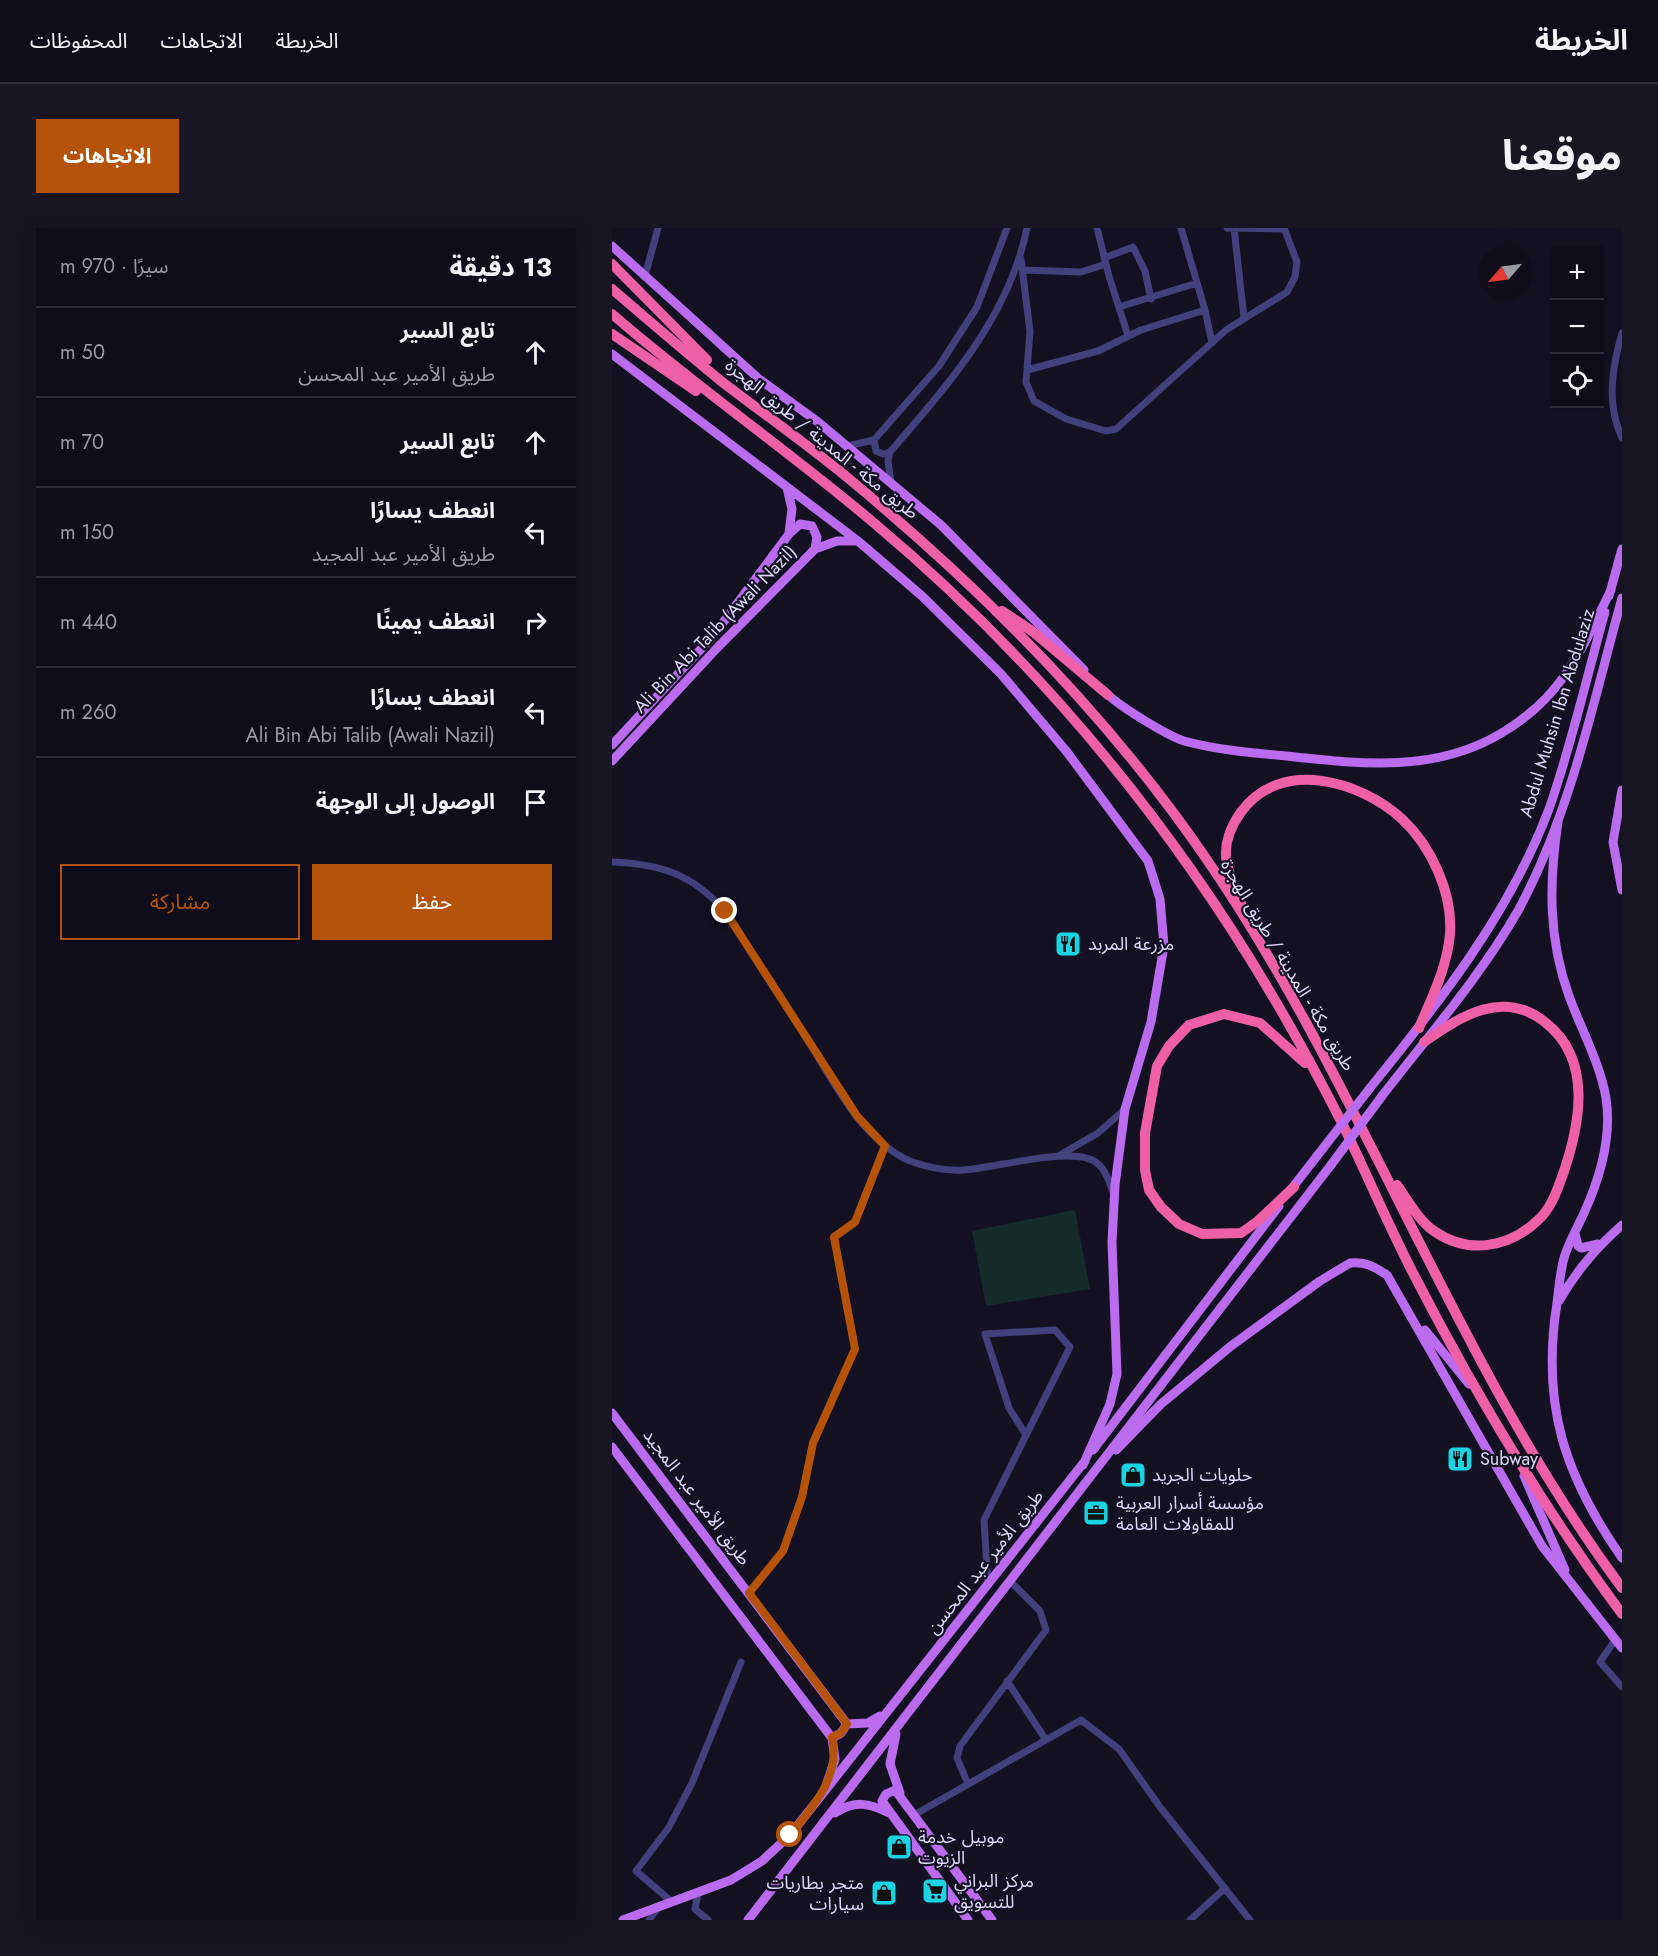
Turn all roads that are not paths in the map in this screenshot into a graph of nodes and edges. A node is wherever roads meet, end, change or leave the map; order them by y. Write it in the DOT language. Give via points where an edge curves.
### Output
graph roads {
  1 [pos="658,228"];
  2 [pos="1007,228"];
  3 [pos="1027,228"];
  4 [pos="1098,228"];
  5 [pos="1181,228"];
  6 [pos="1227,228"];
  7 [pos="1234,228"];
  8 [pos="1284,228"];
  9 [pos="612,246"];
  10 [pos="1021,259"];
  11 [pos="1105,261"];
  12 [pos="612,264"];
  13 [pos="1023,270"];
  14 [pos="645,276"];
  15 [pos="1197,283"];
  16 [pos="612,289"];
  17 [pos="1151,299"];
  18 [pos="1119,307"];
  19 [pos="1205,310"];
  20 [pos="612,314"];
  21 [pos="1244,318"];
  22 [pos="1622,333"];
  23 [pos="612,334"];
  24 [pos="1128,336"];
  25 [pos="1212,343"];
  26 [pos="612,354"];
  27 [pos="1027,370"];
  28 [pos="1622,438"];
  29 [pos="769,439"];
  30 [pos="874,440"];
  31 [pos="800,441"];
  32 [pos="847,446"];
  33 [pos="890,452"];
  34 [pos="891,483"];
  35 [pos="786,486"];
  36 [pos="789,534"];
  37 [pos="858,542"];
  38 [pos="815,549"];
  39 [pos="1622,549"];
  40 [pos="1611,590"];
  41 [pos="979,595"];
  42 [pos="1622,598"];
  43 [pos="1108,695"];
  44 [pos="612,745"];
  45 [pos="612,761"];
  46 [pos="1622,790"];
  47 [pos="1558,822"];
  48 [pos="612,862"];
  49 [pos="1622,890"];
  50 [pos="1248,923"];
  51 [pos="1419,1028"];
  52 [pos="1424,1042"];
  53 [pos="1316,1075"];
  54 [pos="1125,1109"];
  55 [pos="885,1146"];
  56 [pos="1060,1155"];
  57 [pos="1317,1156"];
  58 [pos="1380,1164"];
  59 [pos="1331,1165"];
  60 [pos="1294,1187"];
  61 [pos="1114,1196"];
  62 [pos="1622,1226"];
  63 [pos="1575,1233"];
  64 [pos="1600,1245"];
  65 [pos="1403,1302"];
  66 [pos="1557,1305"];
  67 [pos="1487,1406"];
  68 [pos="612,1413"];
  69 [pos="1026,1435"];
  70 [pos="612,1447"];
  71 [pos="1516,1460"];
  72 [pos="1083,1465"];
  73 [pos="1095,1471"];
  74 [pos="1622,1558"];
  75 [pos="1010,1581"];
  76 [pos="988,1584"];
  77 [pos="1573,1586"];
  78 [pos="1622,1588"];
  79 [pos="749,1593"];
  80 [pos="1622,1614"];
  81 [pos="1615,1640"];
  82 [pos="1622,1648"];
  83 [pos="741,1662"];
  84 [pos="1007,1681"];
  85 [pos="1622,1688"];
  86 [pos="885,1713"];
  87 [pos="847,1724"];
  88 [pos="900,1724"];
  89 [pos="832,1737"];
  90 [pos="1046,1740"];
  91 [pos="968,1784"];
  92 [pos="825,1792"];
  93 [pos="905,1803"];
  94 [pos="890,1813"];
  95 [pos="914,1815"];
  96 [pos="828,1817"];
  97 [pos="1225,1888"];
  98 [pos="698,1893"];
  99 [pos="672,1902"];
  100 [pos="660,1906"];
  101 [pos="623,1920"];
  102 [pos="649,1920"];
  103 [pos="708,1920"];
  104 [pos="748,1920"];
  105 [pos="968,1920"];
  106 [pos="992,1920"];
  107 [pos="1190,1920"];
  108 [pos="1250,1920"];
  1 -- 14 [label="street"];
  2 -- 30 [label="street" via="977,308 939,366"];
  3 -- 10 [label="street"];
  4 -- 11 [label="street"];
  5 -- 15 [label="street"];
  6 -- 7 [label="street"];
  7 -- 8 [label="street"];
  7 -- 21 [label="street"];
  8 -- 21 [label="street" via="1297,262 1295,277 1287,292"];
  9 -- 14 [label="main road"];
  10 -- 13 [label="street"];
  10 -- 33 [label="street" via="994,318 952,380"];
  11 -- 13 [label="street" via="1081,272"];
  11 -- 17 [label="street" via="1134,247"];
  11 -- 18 [label="street"];
  12 -- 31 [label="highway" via="699,353"];
  13 -- 27 [label="street" via="1030,331"];
  14 -- 32 [label="main road" via="759,379"];
  15 -- 17 [label="street"];
  15 -- 19 [label="street"];
  16 -- 31 [label="highway, طريق مكة - المدينة / طريق الهجرة"];
  17 -- 18 [label="street"];
  18 -- 24 [label="street"];
  19 -- 24 [label="street"];
  19 -- 25 [label="street"];
  20 -- 29 [label="highway, طريق مكة - المدينة / طريق الهجرة"];
  21 -- 25 [label="street"];
  22 -- 28 [label="street" via="1612,373 1611,398"];
  23 -- 29 [label="highway"];
  24 -- 27 [label="street" via="1088,354"];
  25 -- 27 [label="street" via="1116,429 1106,431 1066,419 1034,401 1026,382"];
  26 -- 35 [label="main road"];
  29 -- 53 [label="highway, طريق مكة - المدينة / طريق الهجرة" via="948,588 1054,698 1188,865 1235,935"];
  30 -- 32 [label="street"];
  30 -- 33 [label="street" via="876,451"];
  31 -- 41 [label="highway, طريق مكة - المدينة / طريق الهجرة" via="891,514"];
  32 -- 34 [label="main road"];
  33 -- 34 [label="street"];
  34 -- 43 [label="main road" via="982,565"];
  35 -- 36 [label="main road" via="792,509"];
  35 -- 37 [label="main road"];
  36 -- 38 [label="main road, Ali Bin Abi Talib (Awali Nazil)" via="800,524 812,526 817,537"];
  36 -- 44 [label="main road, Ali Bin Abi Talib (Awali Nazil)" via="713,636"];
  37 -- 38 [label="main road" via="837,541"];
  37 -- 54 [label="main road" via="922,596 1001,674 1067,752 1148,861 1160,899 1164,946 1151,1022"];
  38 -- 45 [label="main road, Ali Bin Abi Talib (Awali Nazil)"];
  39 -- 40 [label="main road, Abdul Muhsin Ibn Abdulaziz"];
  40 -- 43 [label="main road" via="1559,686 1501,733 1445,757 1403,764 1249,753 1182,740"];
  40 -- 51 [label="main road, Abdul Muhsin Ibn Abdulaziz" via="1549,809 1526,861 1470,957"];
  41 -- 43 [label="highway" via="1032,631"];
  41 -- 50 [label="highway, طريق مكة - المدينة / طريق الهجرة" via="1133,761 1202,852"];
  42 -- 47 [label="main road, Abdul Muhsin Ibn Abdulaziz"];
  46 -- 49 [label="main road" via="1612,842"];
  47 -- 52 [label="main road, Abdul Muhsin Ibn Abdulaziz" via="1518,910 1475,977"];
  47 -- 63 [label="main road" via="1551,868 1556,956 1606,1098 1601,1170"];
  48 -- 55 [label="street" via="658,867 689,878 707,891 725,911 857,1116"];
  50 -- 51 [label="highway" via="1226,862 1230,828 1249,802 1283,783 1316,778 1382,803 1403,820 1426,848 1443,884 1450,932 1443,971"];
  50 -- 58 [label="highway, طريق مكة - المدينة / طريق الهجرة" via="1355,1112"];
  51 -- 57 [label="main road, Abdul Muhsin Ibn Abdulaziz, bridge"];
  52 -- 58 [label="highway" via="1458,1018 1486,1008 1532,1011 1566,1044 1575,1064 1579,1098 1574,1144 1554,1199 1538,1221 1508,1239 1479,1247 1453,1242 1431,1230"];
  52 -- 59 [label="main road, Abdul Muhsin Ibn Abdulaziz, bridge"];
  53 -- 60 [label="highway" via="1260,1023 1224,1014 1189,1025 1157,1066 1145,1133 1145,1170 1149,1190 1179,1224 1202,1234 1241,1233"];
  53 -- 67 [label="highway, طريق مكة - المدينة / طريق الهجرة" via="1412,1272"];
  54 -- 56 [label="street" via="1098,1133"];
  54 -- 61 [label="main road"];
  55 -- 56 [label="street" via="927,1166 963,1170"];
  55 -- 79 [label="street" via="855,1222 834,1237 855,1349 813,1443 802,1497 783,1551"];
  56 -- 61 [label="street" via="1096,1161"];
  57 -- 60 [label="main road, طريق الأمير عبد المحسن"];
  58 -- 78 [label="highway, طريق مكة - المدينة / طريق الهجرة" via="1530,1451"];
  59 -- 73 [label="main road, طريق الأمير عبد المحسن"];
  60 -- 72 [label="main road, طريق الأمير عبد المحسن"];
  61 -- 72 [label="main road" via="1116,1374 1110,1404"];
  62 -- 64 [label="main road"];
  63 -- 64 [label="main road" via="1581,1248"];
  63 -- 66 [label="main road" via="1564,1258"];
  64 -- 66 [label="main road" via="1577,1270"];
  65 -- 67 [label="main road"];
  65 -- 73 [label="main road" via="1387,1275 1372,1265 1350,1263 1336,1270 1231,1346 1161,1404"];
  65 -- 77 [label="main road" via="1542,1546"];
  66 -- 74 [label="main road" via="1552,1329 1553,1403 1567,1460 1600,1527"];
  67 -- 71 [label="highway"];
  68 -- 79 [label="main road, طريق الأمير عبد المجيد"];
  69 -- 69 [label="street" via="1070,1347 1055,1330 985,1334 1009,1408"];
  69 -- 76 [label="street" via="984,1520"];
  70 -- 89 [label="main road, طريق الأمير عبد المجيد"];
  71 -- 77 [label="main road"];
  71 -- 80 [label="highway"];
  72 -- 76 [label="main road, طريق الأمير عبد المحسن"];
  73 -- 75 [label="main road, طريق الأمير عبد المحسن"];
  75 -- 84 [label="street" via="1040,1611 1047,1625"];
  75 -- 88 [label="main road, طريق الأمير عبد المحسن"];
  76 -- 86 [label="main road, طريق الأمير عبد المحسن"];
  77 -- 81 [label="main road"];
  79 -- 87 [label="main road, طريق الأمير عبد المجيد"];
  81 -- 82 [label="main road"];
  81 -- 85 [label="street" via="1600,1662"];
  83 -- 99 [label="street" via="693,1783 669,1827 636,1871"];
  84 -- 90 [label="street"];
  84 -- 91 [label="street" via="960,1746 957,1758"];
  86 -- 87 [label="main road" via="868,1723"];
  86 -- 92 [label="main road, طريق الأمير عبد المحسن"];
  87 -- 89 [label="main road"];
  88 -- 93 [label="main road" via="890,1764"];
  88 -- 96 [label="main road, طريق الأمير عبد المحسن"];
  89 -- 92 [label="main road" via="835,1759"];
  90 -- 91 [label="street"];
  90 -- 97 [label="street" via="1081,1720 1102,1734 1136,1770"];
  91 -- 95 [label="street"];
  92 -- 98 [label="main road, طريق الأمير عبد المحسن" via="790,1835 762,1861 731,1880"];
  93 -- 94 [label="main road" via="895,1790 886,1794 882,1801"];
  93 -- 95 [label="main road"];
  94 -- 96 [label="main road" via="867,1803 855,1803"];
  94 -- 105 [label="main road"];
  95 -- 106 [label="main road"];
  96 -- 104 [label="main road, طريق الأمير عبد المحسن"];
  97 -- 107 [label="street"];
  97 -- 108 [label="street"];
  98 -- 99 [label="main road, طريق الأمير عبد المحسن"];
  98 -- 103 [label="street" via="695,1909"];
  99 -- 100 [label="main road, طريق الأمير عبد المحسن"];
  100 -- 101 [label="main road, طريق الأمير عبد المحسن"];
  100 -- 102 [label="street"];
}
